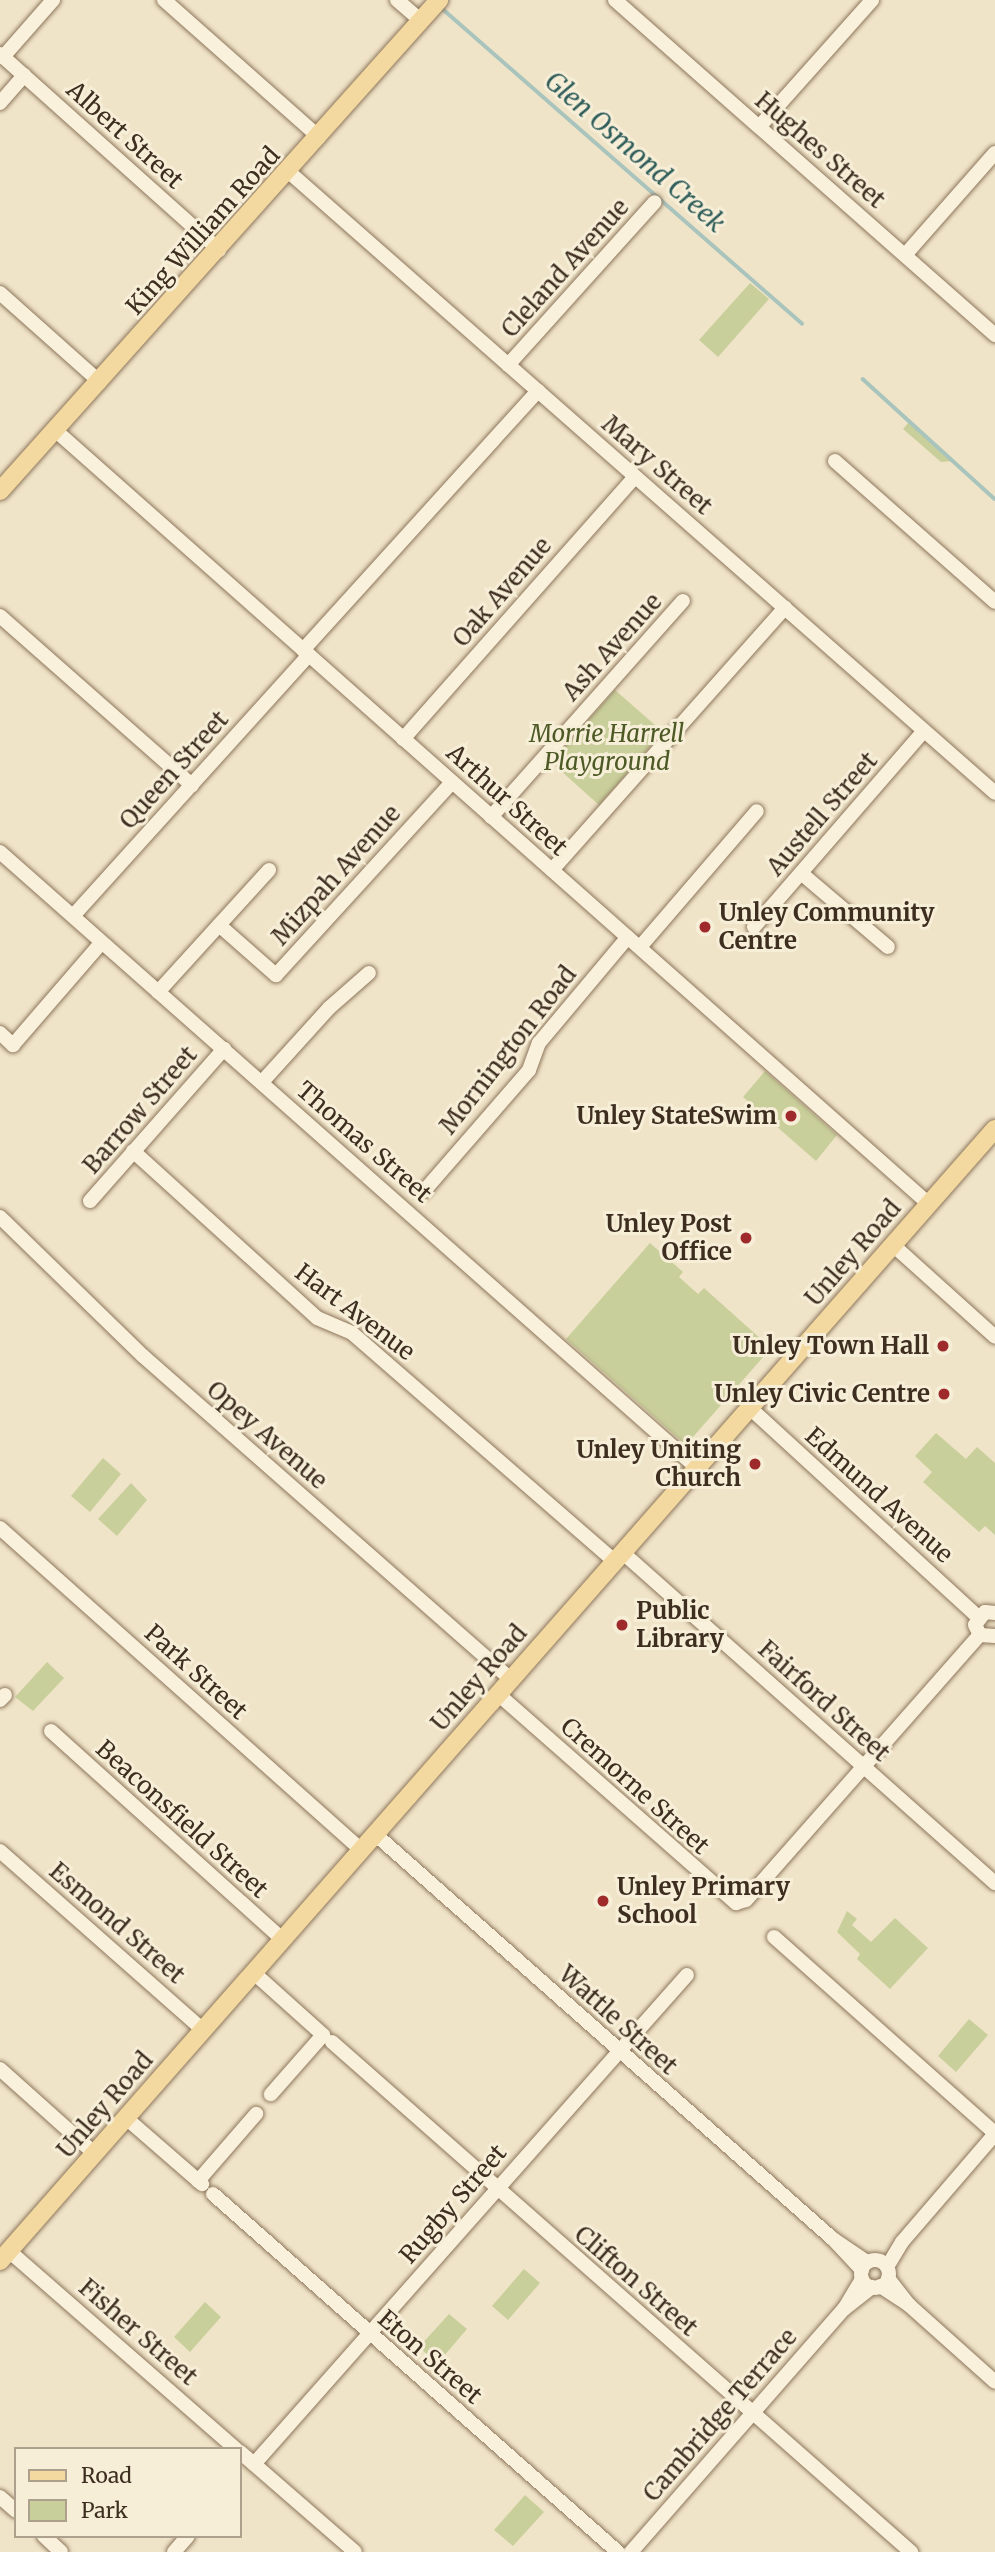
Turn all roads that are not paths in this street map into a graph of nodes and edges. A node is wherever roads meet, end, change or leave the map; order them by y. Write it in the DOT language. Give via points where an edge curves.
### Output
graph roads {
  1 [pos="53,0"];
  2 [pos="164,0"];
  3 [pos="397,0"];
  4 [pos="439,0"];
  5 [pos="615,0"];
  6 [pos="872,0"];
  7 [pos="421,21"];
  8 [pos="2,56"];
  9 [pos="24,75"];
  10 [pos="0,103"];
  11 [pos="759,127"];
  12 [pos="319,137"];
  13 [pos="995,153"];
  14 [pos="289,172"];
  15 [pos="655,202"];
  16 [pos="219,250"];
  17 [pos="905,255"];
  18 [pos="0,293"];
  19 [pos="995,335"];
  20 [pos="508,365"];
  21 [pos="100,382"];
  22 [pos="538,391"];
  23 [pos="54,430"];
  24 [pos="835,461"];
  25 [pos="635,477"];
  26 [pos="0,491"];
  27 [pos="683,601"];
  28 [pos="995,602"];
  29 [pos="785,608"];
  30 [pos="0,616"];
  31 [pos="306,652"];
  32 [pos="924,731"];
  33 [pos="404,738"];
  34 [pos="452,782"];
  35 [pos="192,785"];
  36 [pos="995,793"];
  37 [pos="757,811"];
  38 [pos="491,817"];
  39 [pos="0,852"];
  40 [pos="270,870"];
  41 [pos="552,870"];
  42 [pos="801,873"];
  43 [pos="73,916"];
  44 [pos="219,925"];
  45 [pos="754,927"];
  46 [pos="628,937"];
  47 [pos="102,943"];
  48 [pos="640,947"];
  49 [pos="888,947"];
  50 [pos="369,973"];
  51 [pos="158,992"];
  52 [pos="0,1033"];
  53 [pos="224,1049"];
  54 [pos="262,1082"];
  55 [pos="995,1129"];
  56 [pos="133,1152"];
  57 [pos="424,1191"];
  58 [pos="90,1201"];
  59 [pos="929,1203"];
  60 [pos="0,1217"];
  61 [pos="893,1245"];
  62 [pos="995,1337"];
  63 [pos="750,1408"];
  64 [pos="697,1468"];
  65 [pos="0,1528"];
  66 [pos="618,1557"];
  67 [pos="995,1613"];
  68 [pos="978,1617"];
  69 [pos="988,1636"];
  70 [pos="511,1679"];
  71 [pos="498,1694"];
  72 [pos="51,1731"];
  73 [pos="863,1766"];
  74 [pos="374,1834"];
  75 [pos="362,1850"];
  76 [pos="0,1851"];
  77 [pos="995,1883"];
  78 [pos="774,1937"];
  79 [pos="283,1940"];
  80 [pos="254,1973"];
  81 [pos="687,1975"];
  82 [pos="203,2030"];
  83 [pos="328,2039"];
  84 [pos="618,2052"];
  85 [pos="0,2069"];
  86 [pos="271,2094"];
  87 [pos="256,2114"];
  88 [pos="126,2119"];
  89 [pos="995,2134"];
  90 [pos="94,2154"];
  91 [pos="496,2188"];
  92 [pos="213,2194"];
  93 [pos="5,2256"];
  94 [pos="874,2274"];
  95 [pos="370,2335"];
  96 [pos="995,2382"];
  97 [pos="751,2412"];
  98 [pos="234,2447"];
  99 [pos="242,2454"];
  100 [pos="254,2464"];
  101 [pos="0,2497"];
  102 [pos="14,2509"];
  103 [pos="46,2538"];
  104 [pos="186,2538"];
  105 [pos="61,2552"];
  106 [pos="174,2552"];
  107 [pos="355,2552"];
  108 [pos="618,2552"];
  109 [pos="631,2552"];
  110 [pos="911,2552"];
  1 -- 8 [label="street"];
  2 -- 12 [label="street"];
  3 -- 7 [label="street"];
  4 -- 7 [label="main road, King William Road"];
  5 -- 11 [label="street, Hughes Street"];
  6 -- 11 [label="street"];
  7 -- 12 [label="main road, King William Road"];
  8 -- 9 [label="street, Albert Street"];
  9 -- 10 [label="street"];
  9 -- 16 [label="street, Albert Street"];
  11 -- 17 [label="street, Hughes Street"];
  12 -- 14 [label="main road, King William Road"];
  13 -- 17 [label="street"];
  14 -- 16 [label="main road, King William Road"];
  14 -- 20 [label="street, Mary Street"];
  15 -- 20 [label="street, Cleland Avenue"];
  16 -- 21 [label="main road, King William Road"];
  17 -- 19 [label="street, Hughes Street"];
  18 -- 21 [label="street"];
  20 -- 22 [label="street, Mary Street"];
  21 -- 23 [label="main road, King William Road"];
  22 -- 25 [label="street, Mary Street"];
  22 -- 31 [label="street, Queen Street"];
  23 -- 26 [label="main road, King William Road"];
  23 -- 31 [label="street, Arthur Street"];
  24 -- 28 [label="street"];
  25 -- 29 [label="street, Mary Street"];
  25 -- 33 [label="street, Oak Avenue"];
  27 -- 38 [label="street, Ash Avenue"];
  29 -- 32 [label="street, Mary Street"];
  29 -- 41 [label="street"];
  30 -- 35 [label="street"];
  31 -- 33 [label="street, Arthur Street"];
  31 -- 35 [label="street, Queen Street"];
  32 -- 36 [label="street, Mary Street"];
  32 -- 42 [label="street, Austell Street"];
  33 -- 34 [label="street, Arthur Street"];
  34 -- 38 [label="street, Arthur Street"];
  34 -- 44 [label="street, Mizpah Avenue" via="276,975"];
  35 -- 43 [label="street, Queen Street"];
  37 -- 48 [label="street"];
  38 -- 41 [label="street, Arthur Street"];
  39 -- 43 [label="street, Thomas Street"];
  40 -- 44 [label="street"];
  41 -- 46 [label="street, Arthur Street"];
  42 -- 45 [label="street, Austell Street"];
  42 -- 49 [label="street"];
  43 -- 47 [label="street, Thomas Street"];
  44 -- 51 [label="street"];
  46 -- 48 [label="street, Arthur Street"];
  46 -- 57 [label="street, Mornington Road" via="539,1043 529,1070"];
  47 -- 51 [label="street, Thomas Street"];
  47 -- 52 [label="street" via="13,1045"];
  48 -- 59 [label="street, Arthur Street"];
  50 -- 54 [label="street" via="329,1008"];
  51 -- 53 [label="street, Thomas Street"];
  53 -- 54 [label="street, Thomas Street"];
  53 -- 56 [label="street, Barrow Street"];
  54 -- 64 [label="street, Thomas Street"];
  55 -- 59 [label="main road, Unley Road"];
  56 -- 58 [label="street, Barrow Street"];
  56 -- 66 [label="street, Hart Avenue" via="317,1318 352,1333"];
  59 -- 61 [label="main road, Unley Road"];
  60 -- 70 [label="street, Opey Avenue" via="143,1356"];
  61 -- 62 [label="street"];
  61 -- 63 [label="main road, Unley Road"];
  63 -- 64 [label="main road, Unley Road"];
  63 -- 68 [label="street, Edmund Avenue"];
  64 -- 66 [label="main road, Unley Road"];
  65 -- 75 [label="street, Park Street"];
  66 -- 70 [label="main road, Unley Road"];
  66 -- 73 [label="street, Fairford Street"];
  67 -- 68 [label="street"];
  68 -- 69 [label="street" via="975,1625"];
  69 -- 73 [label="street"];
  70 -- 71 [label="main road, Unley Road"];
  71 -- 73 [label="street, Cremorne Street" via="736,1903 746,1900"];
  71 -- 74 [label="main road, Unley Road"];
  72 -- 79 [label="street, Beaconsfield Street"];
  73 -- 77 [label="street, Fairford Street"];
  74 -- 75 [label="main road, Unley Road"];
  74 -- 84 [label="street, Wattle Street"];
  75 -- 79 [label="main road, Unley Road"];
  76 -- 82 [label="street, Esmond Street"];
  78 -- 89 [label="street"];
  79 -- 80 [label="main road, Unley Road"];
  80 -- 82 [label="main road, Unley Road"];
  80 -- 83 [label="street, Clifton Street"];
  81 -- 84 [label="street, Rugby Street"];
  82 -- 88 [label="main road, Unley Road"];
  83 -- 86 [label="street"];
  83 -- 91 [label="street, Clifton Street"];
  84 -- 91 [label="street, Rugby Street"];
  84 -- 94 [label="street, Wattle Street"];
  85 -- 90 [label="street"];
  87 -- 88 [label="street" via="200,2182"];
  88 -- 90 [label="main road, Unley Road"];
  89 -- 94 [label="street, Cambridge Terrace"];
  90 -- 93 [label="main road, Unley Road"];
  91 -- 95 [label="street, Rugby Street"];
  91 -- 97 [label="street, Clifton Street"];
  92 -- 95 [label="street, Eton Street"];
  93 -- 98 [label="street, Fisher Street"];
  94 -- 96 [label="street, Wattle Street"];
  94 -- 97 [label="street, Cambridge Terrace"];
  95 -- 100 [label="street, Rugby Street"];
  95 -- 108 [label="street, Eton Street"];
  97 -- 109 [label="street, Cambridge Terrace"];
  97 -- 110 [label="street, Clifton Street"];
  99 -- 100 [label="street, Fisher Street"];
  100 -- 107 [label="street, Fisher Street"];
  101 -- 102 [label="street"];
  103 -- 105 [label="street"];
  104 -- 106 [label="street"];
}
